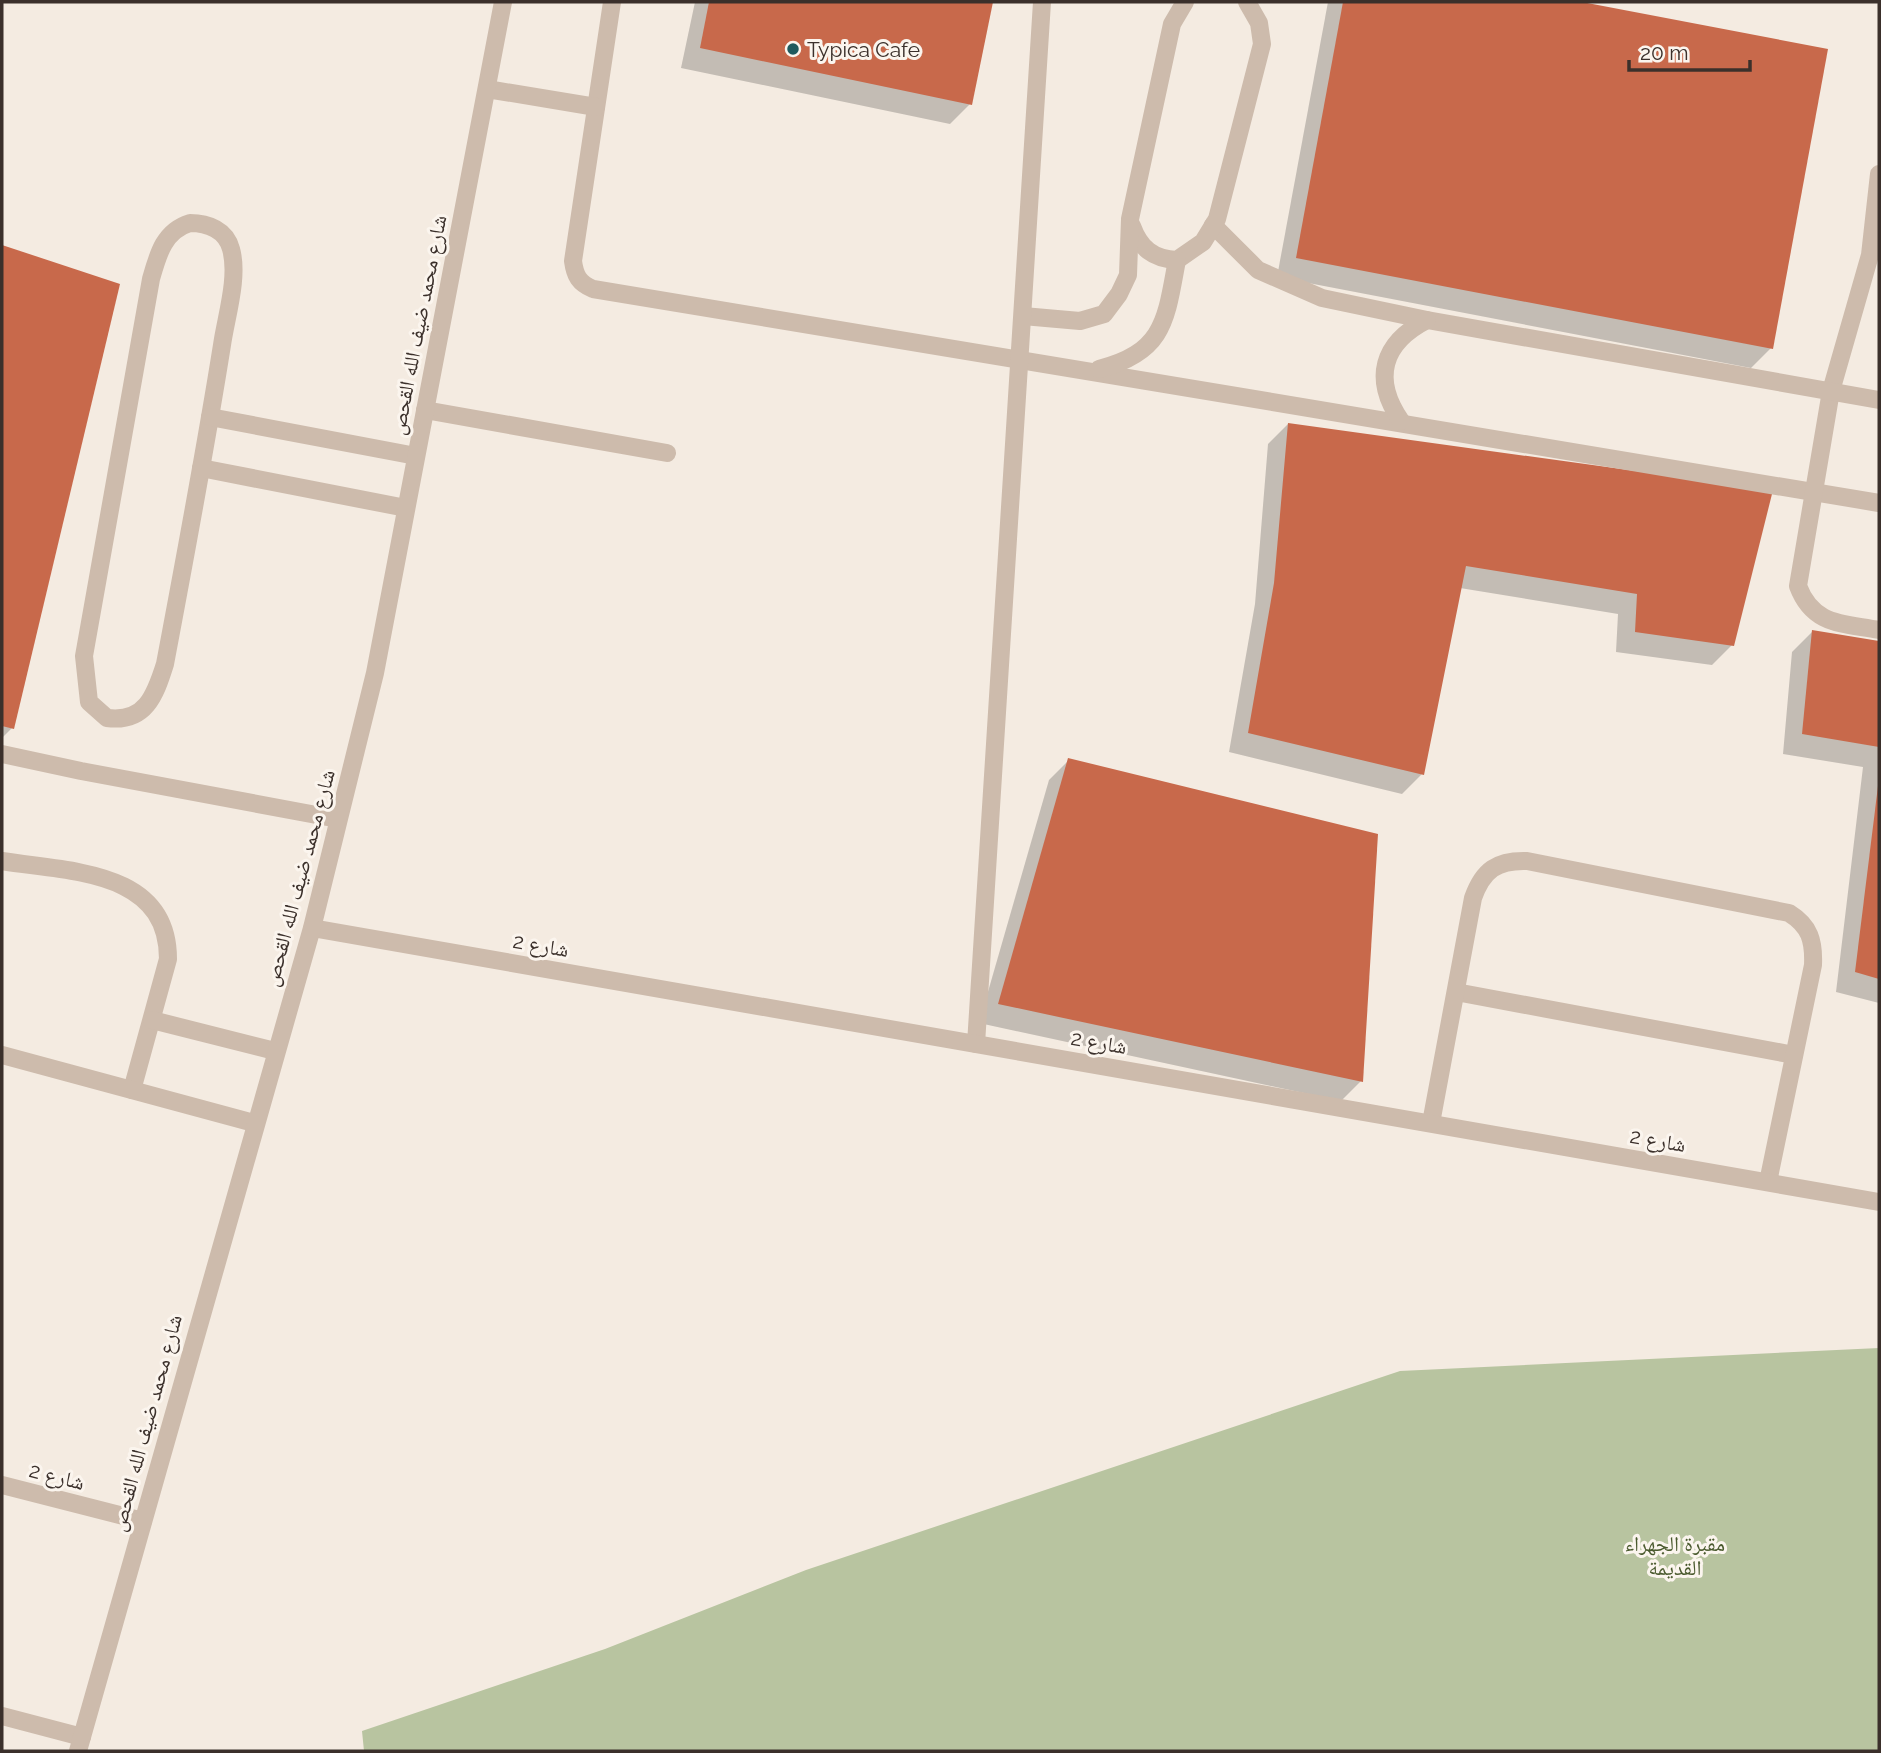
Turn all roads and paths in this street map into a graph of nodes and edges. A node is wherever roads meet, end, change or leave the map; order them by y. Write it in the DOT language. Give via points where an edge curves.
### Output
graph roads {
  1 [pos="503,2"];
  2 [pos="612,2"];
  3 [pos="1042,2"];
  4 [pos="1185,2"];
  5 [pos="1247,2"];
  6 [pos="487,89"];
  7 [pos="596,107"];
  8 [pos="1879,174"];
  9 [pos="1130,219"];
  10 [pos="1213,225"];
  11 [pos="1875,256"];
  12 [pos="1177,260"];
  13 [pos="1023,316"];
  14 [pos="1427,320"];
  15 [pos="1020,359"];
  16 [pos="1093,370"];
  17 [pos="1831,391"];
  18 [pos="1879,400"];
  19 [pos="425,410"];
  20 [pos="210,417"];
  21 [pos="1401,421"];
  22 [pos="667,453"];
  23 [pos="416,456"];
  24 [pos="201,468"];
  25 [pos="1814,492"];
  26 [pos="1879,503"];
  27 [pos="406,508"];
  28 [pos="1879,630"];
  29 [pos="2,754"];
  30 [pos="338,818"];
  31 [pos="2,861"];
  32 [pos="312,928"];
  33 [pos="1455,992"];
  34 [pos="152,1020"];
  35 [pos="976,1044"];
  36 [pos="275,1051"];
  37 [pos="2,1055"];
  38 [pos="1794,1055"];
  39 [pos="132,1090"];
  40 [pos="254,1123"];
  41 [pos="1431,1123"];
  42 [pos="1768,1182"];
  43 [pos="1879,1202"];
  44 [pos="2,1485"];
  45 [pos="143,1521"];
  46 [pos="2,1716"];
  47 [pos="80,1744"];
  1 -- 6 [label="street, شارع محمد ضيف الله القحص"];
  2 -- 7 [label="street"];
  3 -- 13 [label="street"];
  4 -- 9 [label="street" via="1172,24"];
  5 -- 10 [label="street" via="1259,23 1262,44"];
  6 -- 7 [label="street"];
  6 -- 19 [label="street, شارع محمد ضيف الله القحص"];
  7 -- 15 [label="street" via="573,261 582,284"];
  8 -- 11 [label="street"];
  9 -- 12 [label="street" via="1138,242 1153,255"];
  9 -- 13 [label="street" via="1128,275 1104,314 1080,321"];
  10 -- 12 [label="street" via="1203,242"];
  10 -- 14 [label="street" via="1258,270 1284,283 1322,298"];
  11 -- 17 [label="street"];
  12 -- 16 [label="street" via="1166,318 1151,341 1125,362"];
  13 -- 15 [label="street"];
  14 -- 17 [label="street"];
  14 -- 21 [label="street" via="1402,337 1386,363 1384,384 1389,404"];
  15 -- 16 [label="street"];
  15 -- 35 [label="street"];
  16 -- 21 [label="street"];
  17 -- 18 [label="street"];
  17 -- 25 [label="street"];
  19 -- 22 [label="street"];
  19 -- 23 [label="street, شارع محمد ضيف الله القحص"];
  20 -- 23 [label="street"];
  20 -- 24 [label="street"];
  20 -- 24 [label="street" via="230,293 232,250 214,227 190,223 177,227 166,239 151,279 84,656 89,702 107,718 132,717 143,711 158,685"];
  21 -- 25 [label="street"];
  23 -- 27 [label="street, شارع محمد ضيف الله القحص"];
  24 -- 27 [label="street"];
  25 -- 26 [label="street"];
  25 -- 28 [label="street" via="1799,569 1803,600 1822,620"];
  27 -- 30 [label="street, شارع محمد ضيف الله القحص" via="375,673"];
  29 -- 30 [label="street"];
  30 -- 32 [label="street, شارع محمد ضيف الله القحص"];
  31 -- 34 [label="street" via="114,879 145,899 168,939 168,959"];
  32 -- 35 [label="street, شارع 2"];
  32 -- 36 [label="street, شارع محمد ضيف الله القحص"];
  33 -- 38 [label="street"];
  33 -- 38 [label="street" via="1479,880 1507,860 1527,861 1789,913 1803,922 1814,944 1813,965"];
  33 -- 41 [label="street"];
  34 -- 36 [label="street"];
  34 -- 39 [label="street"];
  35 -- 41 [label="street, شارع 2"];
  36 -- 40 [label="street, شارع محمد ضيف الله القحص"];
  37 -- 39 [label="street"];
  38 -- 42 [label="street"];
  39 -- 40 [label="street"];
  40 -- 45 [label="street, شارع محمد ضيف الله القحص"];
  41 -- 42 [label="street, شارع 2"];
  42 -- 43 [label="street, شارع 2"];
  44 -- 45 [label="street, شارع 2"];
  45 -- 47 [label="street, شارع محمد ضيف الله القحص"];
  46 -- 47 [label="street"];
}
